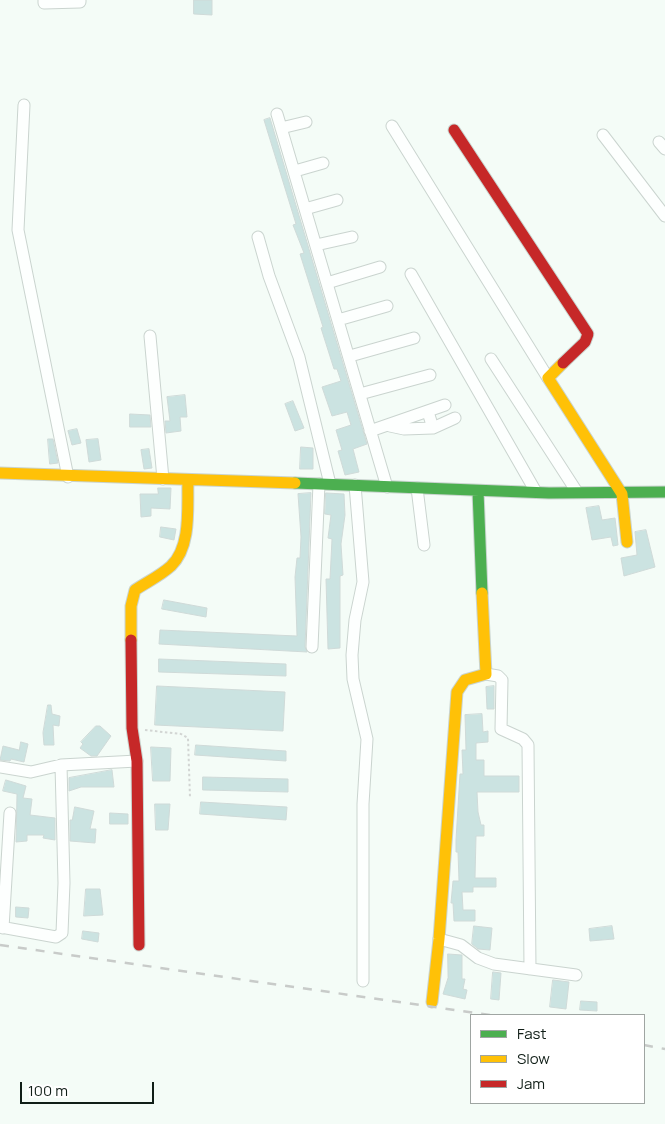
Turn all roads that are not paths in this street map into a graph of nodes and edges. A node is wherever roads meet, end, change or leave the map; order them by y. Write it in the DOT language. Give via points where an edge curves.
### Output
graph roads {
  1 [pos="44,0"];
  2 [pos="80,0"];
  3 [pos="24,105"];
  4 [pos="277,114"];
  5 [pos="306,122"];
  6 [pos="392,126"];
  7 [pos="281,128"];
  8 [pos="454,130"];
  9 [pos="603,135"];
  10 [pos="323,163"];
  11 [pos="294,171"];
  12 [pos="337,200"];
  13 [pos="305,209"];
  14 [pos="665,216"];
  15 [pos="258,237"];
  16 [pos="352,238"];
  17 [pos="316,245"];
  18 [pos="380,267"];
  19 [pos="411,274"];
  20 [pos="327,282"];
  21 [pos="388,306"];
  22 [pos="338,320"];
  23 [pos="150,336"];
  24 [pos="414,338"];
  25 [pos="350,356"];
  26 [pos="491,359"];
  27 [pos="430,375"];
  28 [pos="548,378"];
  29 [pos="360,394"];
  30 [pos="446,405"];
  31 [pos="428,412"];
  32 [pos="455,418"];
  33 [pos="390,426"];
  34 [pos="433,428"];
  35 [pos="370,431"];
  36 [pos="0,473"];
  37 [pos="68,477"];
  38 [pos="163,479"];
  39 [pos="188,480"];
  40 [pos="324,484"];
  41 [pos="355,485"];
  42 [pos="387,487"];
  43 [pos="417,488"];
  44 [pos="478,491"];
  45 [pos="536,492"];
  46 [pos="576,492"];
  47 [pos="665,492"];
  48 [pos="622,494"];
  49 [pos="627,542"];
  50 [pos="424,545"];
  51 [pos="312,647"];
  52 [pos="486,674"];
  53 [pos="137,761"];
  54 [pos="61,765"];
  55 [pos="0,767"];
  56 [pos="10,813"];
  57 [pos="1,927"];
  58 [pos="439,939"];
  59 [pos="139,946"];
  60 [pos="530,969"];
  61 [pos="576,975"];
  62 [pos="363,981"];
  63 [pos="432,1002"];
  1 -- 2 [label="street" via="44,3"];
  3 -- 37 [label="street" via="18,230"];
  4 -- 7 [label="street"];
  5 -- 7 [label="street"];
  6 -- 28 [label="street"];
  7 -- 11 [label="street"];
  8 -- 28 [label="street" via="588,334"];
  9 -- 14 [label="street"];
  10 -- 11 [label="street"];
  11 -- 13 [label="street"];
  12 -- 13 [label="street"];
  13 -- 17 [label="street"];
  15 -- 40 [label="street" via="299,357"];
  16 -- 17 [label="street"];
  17 -- 20 [label="street"];
  18 -- 20 [label="street"];
  19 -- 45 [label="street"];
  20 -- 22 [label="street"];
  21 -- 22 [label="street"];
  22 -- 25 [label="street"];
  23 -- 38 [label="street"];
  24 -- 25 [label="street"];
  25 -- 29 [label="street"];
  26 -- 46 [label="street"];
  27 -- 29 [label="street"];
  28 -- 48 [label="street"];
  29 -- 35 [label="street"];
  30 -- 31 [label="street"];
  31 -- 33 [label="street" via="417,413"];
  31 -- 34 [label="street"];
  32 -- 34 [label="street"];
  33 -- 34 [label="street"];
  33 -- 35 [label="street"];
  35 -- 42 [label="street"];
  36 -- 37 [label="street"];
  37 -- 38 [label="street"];
  38 -- 39 [label="street"];
  39 -- 40 [label="street"];
  39 -- 53 [label="street" via="187,527 178,556 166,570 135,590 132,598 132,728"];
  40 -- 41 [label="street"];
  40 -- 51 [label="street"];
  41 -- 42 [label="street"];
  41 -- 62 [label="street" via="363,582 355,620 352,671 366,739"];
  42 -- 43 [label="street"];
  43 -- 44 [label="street"];
  43 -- 50 [label="street"];
  44 -- 45 [label="street"];
  44 -- 52 [label="street"];
  45 -- 46 [label="street"];
  46 -- 48 [label="street"];
  47 -- 48 [label="street"];
  48 -- 49 [label="street"];
  52 -- 58 [label="street" via="466,678 457,692"];
  52 -- 60 [label="street" via="502,680 501,730 523,738 528,745"];
  53 -- 54 [label="street"];
  53 -- 59 [label="street"];
  54 -- 55 [label="street" via="31,772"];
  54 -- 57 [label="street" via="62,933 56,937"];
  56 -- 57 [label="street"];
  58 -- 60 [label="street" via="464,946 483,961"];
  58 -- 63 [label="street"];
  60 -- 61 [label="street"];
}
